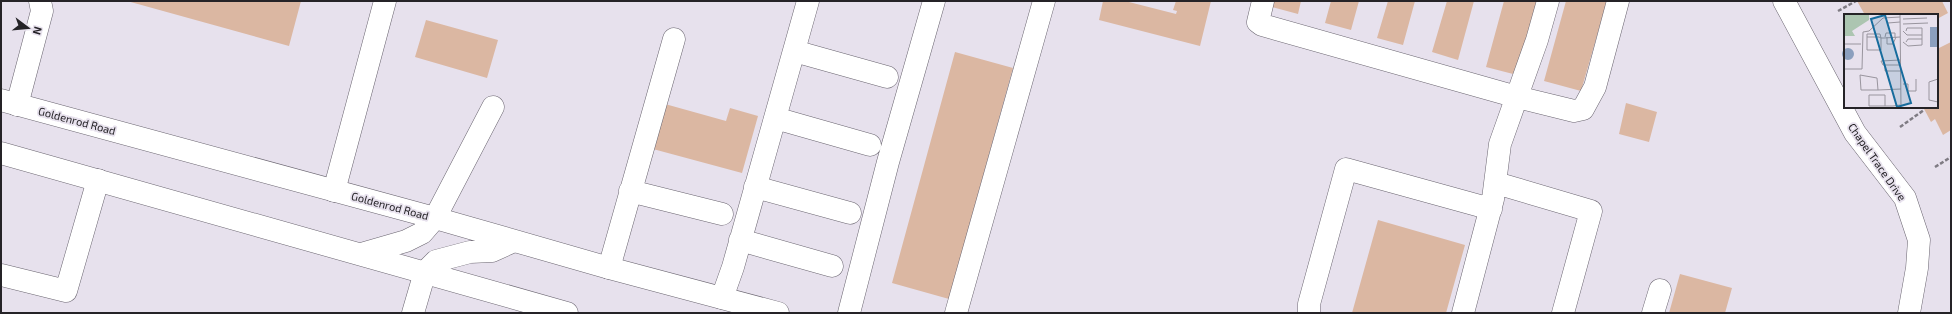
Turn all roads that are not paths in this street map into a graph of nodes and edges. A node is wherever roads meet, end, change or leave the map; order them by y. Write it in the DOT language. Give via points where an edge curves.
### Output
graph roads {
  1 [pos="40,1"];
  2 [pos="385,1"];
  3 [pos="808,1"];
  4 [pos="934,1"];
  5 [pos="1044,1"];
  6 [pos="1263,1"];
  7 [pos="1548,1"];
  8 [pos="1618,1"];
  9 [pos="1784,1"];
  10 [pos="674,39"];
  11 [pos="794,51"];
  12 [pos="887,77"];
  13 [pos="1517,97"];
  14 [pos="9,103"];
  15 [pos="493,106"];
  16 [pos="774,118"];
  17 [pos="870,145"];
  18 [pos="1,153"];
  19 [pos="98,180"];
  20 [pos="1496,183"];
  21 [pos="755,187"];
  22 [pos="334,191"];
  23 [pos="630,191"];
  24 [pos="1491,209"];
  25 [pos="850,213"];
  26 [pos="722,214"];
  27 [pos="435,218"];
  28 [pos="740,240"];
  29 [pos="514,242"];
  30 [pos="361,254"];
  31 [pos="832,266"];
  32 [pos="609,268"];
  33 [pos="425,272"];
  34 [pos="1,275"];
  35 [pos="1660,290"];
  36 [pos="722,298"];
  37 [pos="413,313"];
  38 [pos="567,313"];
  39 [pos="778,313"];
  40 [pos="849,313"];
  41 [pos="956,313"];
  42 [pos="1309,313"];
  43 [pos="1463,313"];
  44 [pos="1563,313"];
  45 [pos="1653,313"];
  46 [pos="1909,313"];
  1 -- 14 [label="main road" via="42,12"];
  2 -- 22 [label="main road"];
  3 -- 11 [label="main road"];
  4 -- 40 [label="main road" via="888,162"];
  5 -- 41 [label="main road"];
  6 -- 13 [label="main road" via="1258,22 1262,25"];
  7 -- 13 [label="main road"];
  8 -- 13 [label="main road" via="1595,87 1583,109 1574,112"];
  9 -- 46 [label="main road, Chapel Trace Drive" via="1855,133 1905,198 1918,240 1917,268"];
  10 -- 23 [label="main road"];
  11 -- 12 [label="main road"];
  11 -- 16 [label="main road"];
  13 -- 20 [label="main road" via="1500,144"];
  14 -- 22 [label="main road, Goldenrod Road"];
  15 -- 27 [label="main road"];
  16 -- 17 [label="main road"];
  16 -- 21 [label="main road"];
  18 -- 19 [label="main road"];
  19 -- 30 [label="main road"];
  19 -- 34 [label="main road" via="66,291"];
  20 -- 24 [label="main road"];
  20 -- 44 [label="main road" via="1591,211"];
  21 -- 25 [label="main road"];
  21 -- 28 [label="main road"];
  22 -- 27 [label="main road, Goldenrod Road"];
  23 -- 26 [label="main road"];
  23 -- 32 [label="main road"];
  24 -- 42 [label="main road" via="1346,169 1309,304"];
  24 -- 43 [label="main road"];
  27 -- 29 [label="main road, Goldenrod Road"];
  27 -- 30 [label="main road" via="422,233 406,242"];
  28 -- 31 [label="main road"];
  28 -- 36 [label="main road"];
  29 -- 32 [label="main road, Goldenrod Road"];
  29 -- 33 [label="main road" via="492,251 470,252 436,261"];
  30 -- 33 [label="main road"];
  32 -- 36 [label="main road, Goldenrod Road"];
  33 -- 37 [label="main road"];
  33 -- 38 [label="main road"];
  35 -- 45 [label="main road"];
  36 -- 39 [label="main road, Goldenrod Road"];
}
